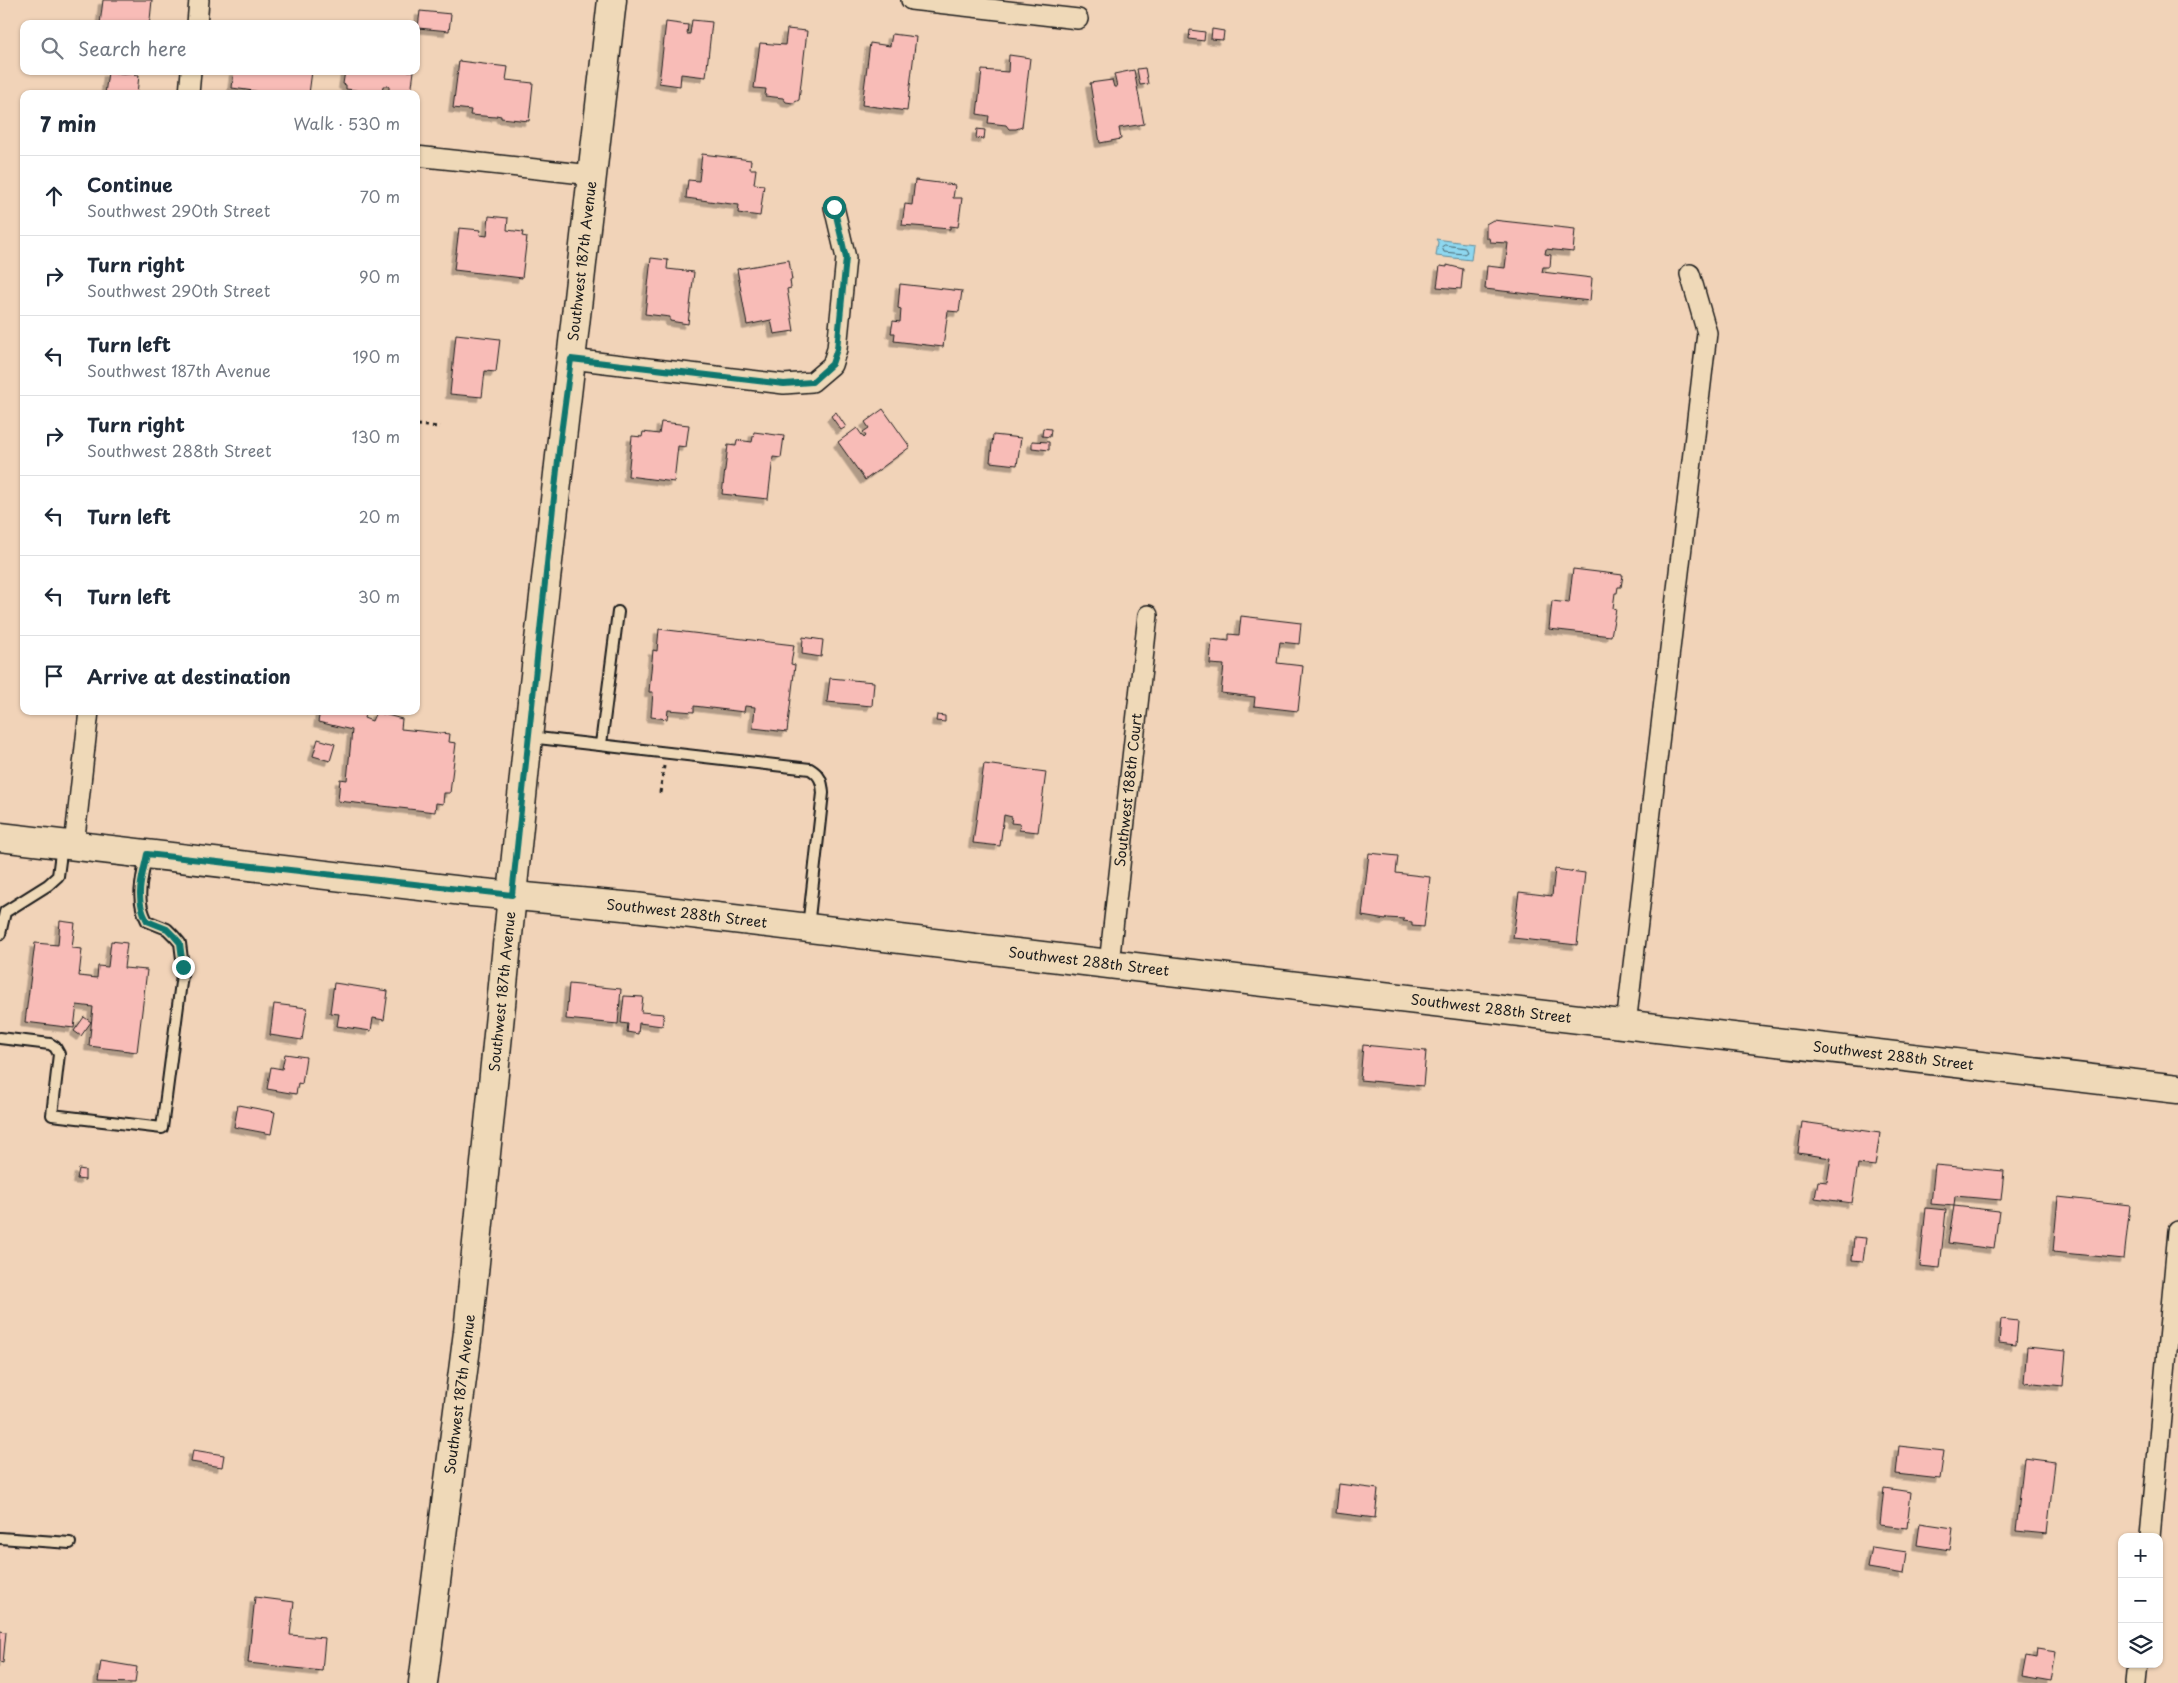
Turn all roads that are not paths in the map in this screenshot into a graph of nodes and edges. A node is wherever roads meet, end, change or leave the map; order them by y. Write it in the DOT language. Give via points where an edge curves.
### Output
graph roads {
  1 [pos="199,0"];
  2 [pos="612,0"];
  3 [pos="911,0"];
  4 [pos="1078,19"];
  5 [pos="197,20"];
  6 [pos="191,75"];
  7 [pos="189,90"];
  8 [pos="420,156"];
  9 [pos="592,175"];
  10 [pos="834,207"];
  11 [pos="1690,274"];
  12 [pos="571,359"];
  13 [pos="618,612"];
  14 [pos="1148,615"];
  15 [pos="88,715"];
  16 [pos="528,737"];
  17 [pos="601,744"];
  18 [pos="0,837"];
  19 [pos="68,845"];
  20 [pos="147,854"];
  21 [pos="512,895"];
  22 [pos="808,928"];
  23 [pos="0,934"];
  24 [pos="1109,964"];
  25 [pos="1626,1025"];
  26 [pos="0,1038"];
  27 [pos="2178,1088"];
  28 [pos="2178,1231"];
  29 [pos="2150,1533"];
  30 [pos="0,1538"];
  31 [pos="70,1544"];
  32 [pos="2138,1668"];
  33 [pos="423,1683"];
  34 [pos="2136,1683"];
  1 -- 5 [label="street"];
  2 -- 9 [label="street, Southwest 187th Avenue"];
  3 -- 4 [label="street"];
  6 -- 7 [label="street"];
  8 -- 9 [label="street"];
  9 -- 12 [label="street, Southwest 187th Avenue"];
  10 -- 12 [label="street" via="846,258 838,342 832,364 812,382 784,384"];
  11 -- 25 [label="street" via="1707,333"];
  12 -- 16 [label="street, Southwest 187th Avenue"];
  13 -- 17 [label="lane"];
  14 -- 24 [label="street, Southwest 188th Court"];
  15 -- 19 [label="street"];
  16 -- 17 [label="lane"];
  16 -- 21 [label="street, Southwest 187th Avenue"];
  17 -- 22 [label="lane" via="810,769 818,774 823,793"];
  18 -- 19 [label="street, Southwest 288th Street"];
  19 -- 20 [label="street, Southwest 288th Street"];
  19 -- 23 [label="lane" via="58,876 5,912"];
  20 -- 21 [label="street, Southwest 288th Street"];
  20 -- 26 [label="lane" via="139,899 141,909 147,921 167,929 180,943 183,967 162,1128 52,1115 59,1054 55,1047"];
  21 -- 22 [label="street, Southwest 288th Street"];
  21 -- 33 [label="street, Southwest 187th Avenue" via="468,1332"];
  22 -- 24 [label="street, Southwest 288th Street"];
  24 -- 25 [label="street, Southwest 288th Street"];
  25 -- 27 [label="street, Southwest 288th Street"];
  28 -- 29 [label="street"];
  30 -- 31 [label="lane"];
  32 -- 34 [label="street"];
}
